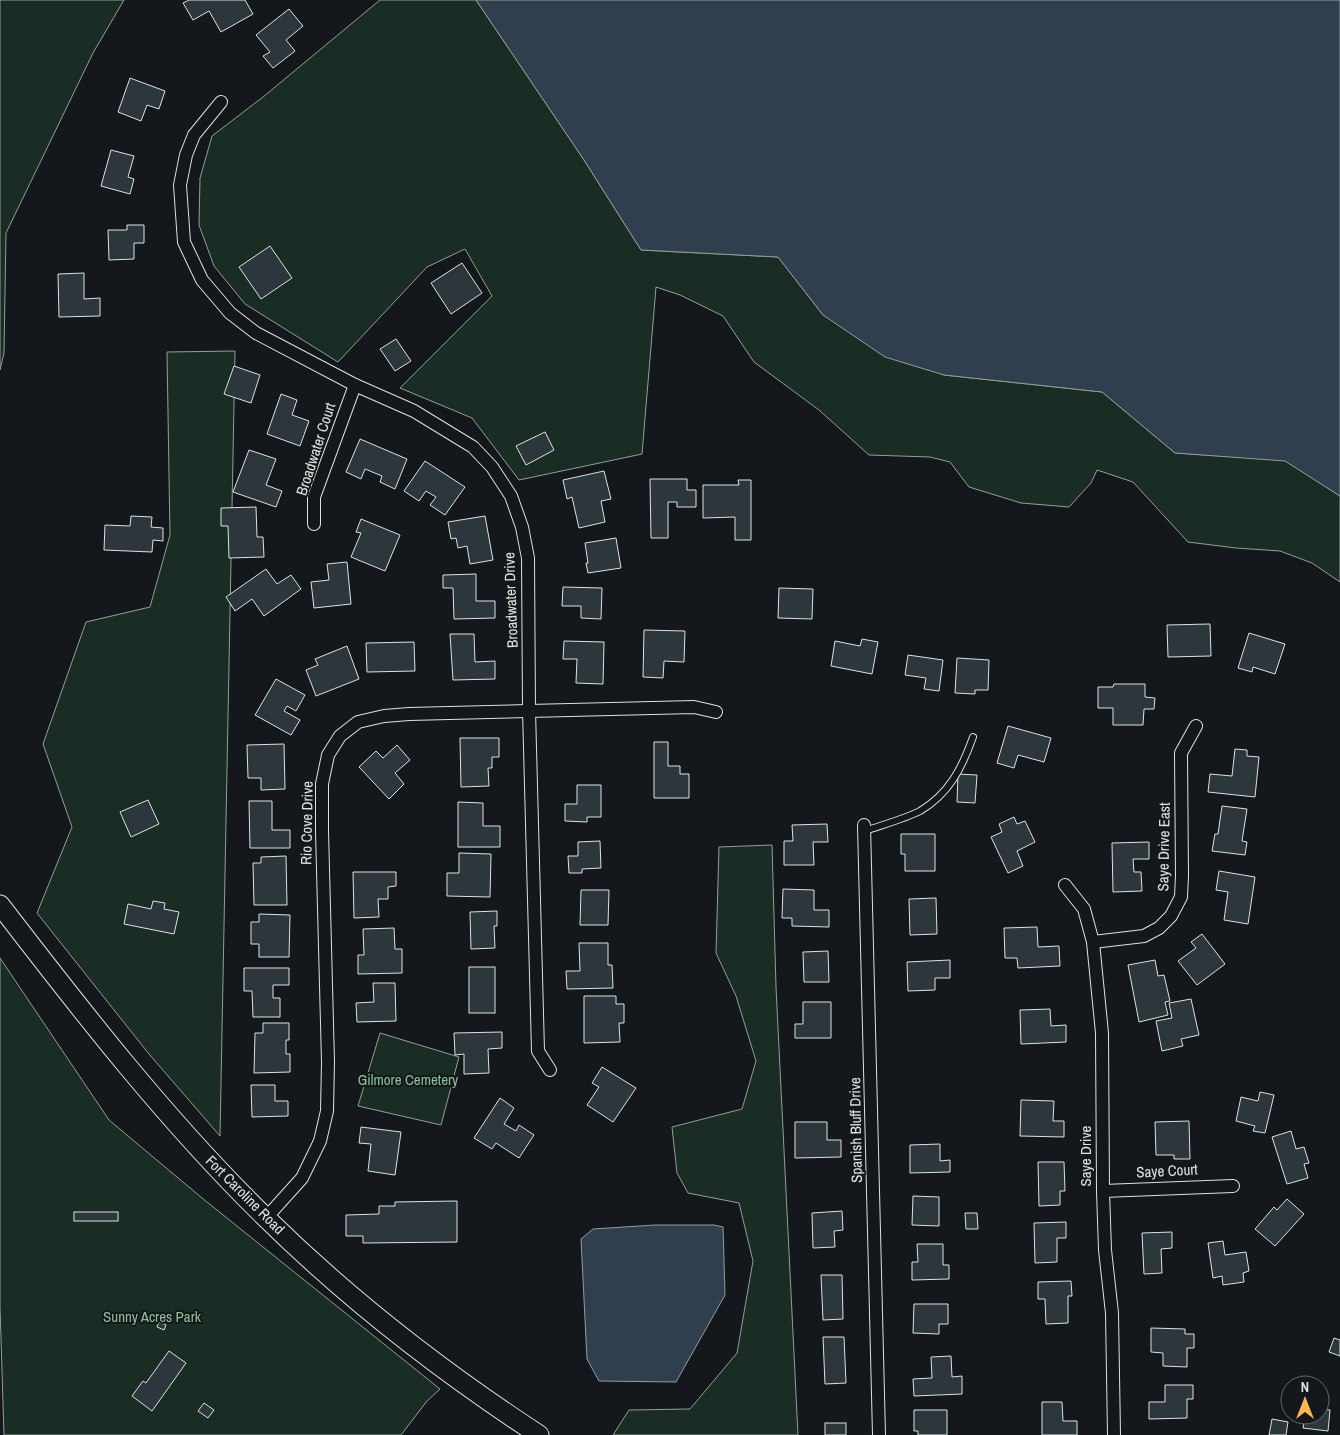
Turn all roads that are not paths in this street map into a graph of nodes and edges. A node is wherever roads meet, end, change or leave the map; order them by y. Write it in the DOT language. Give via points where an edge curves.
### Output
graph roads {
  1 [pos="221,102"];
  2 [pos="355,384"];
  3 [pos="314,524"];
  4 [pos="530,710"];
  5 [pos="716,712"];
  6 [pos="1196,726"];
  7 [pos="973,737"];
  8 [pos="865,828"];
  9 [pos="1065,885"];
  10 [pos="1,910"];
  11 [pos="1094,942"];
  12 [pos="550,1070"];
  13 [pos="1233,1186"];
  14 [pos="1103,1191"];
  15 [pos="266,1218"];
  16 [pos="539,1435"];
  17 [pos="879,1435"];
  18 [pos="1114,1435"];
  1 -- 2 [label="street, Broadwater Drive" via="194,135 180,185 184,242 202,280 230,313 256,333"];
  2 -- 3 [label="street, Broadwater Court" via="314,497"];
  2 -- 4 [label="street, Broadwater Drive" via="414,411 473,447 492,467 511,496 528,558"];
  4 -- 5 [label="street, Rio Cove Drive" via="694,707"];
  4 -- 12 [label="street, Broadwater Drive" via="538,1051"];
  4 -- 15 [label="street, Rio Cove Drive" via="384,716 358,722 340,736 328,755 322,784 327,1111 320,1141 302,1178"];
  6 -- 11 [label="street, Saye Drive East" via="1181,753 1180,897 1171,916 1144,936"];
  7 -- 8 [label="lane" via="946,791 919,811"];
  8 -- 17 [label="street, Spanish Bluff Drive"];
  9 -- 11 [label="street, Saye Drive" via="1084,909"];
  10 -- 15 [label="street, Fort Caroline Road" via="136,1077"];
  11 -- 14 [label="street, Saye Drive" via="1102,1033"];
  13 -- 14 [label="street, Saye Court"];
  14 -- 18 [label="street, Saye Drive" via="1112,1313"];
  15 -- 16 [label="street, Fort Caroline Road" via="409,1342 491,1404"];
}
